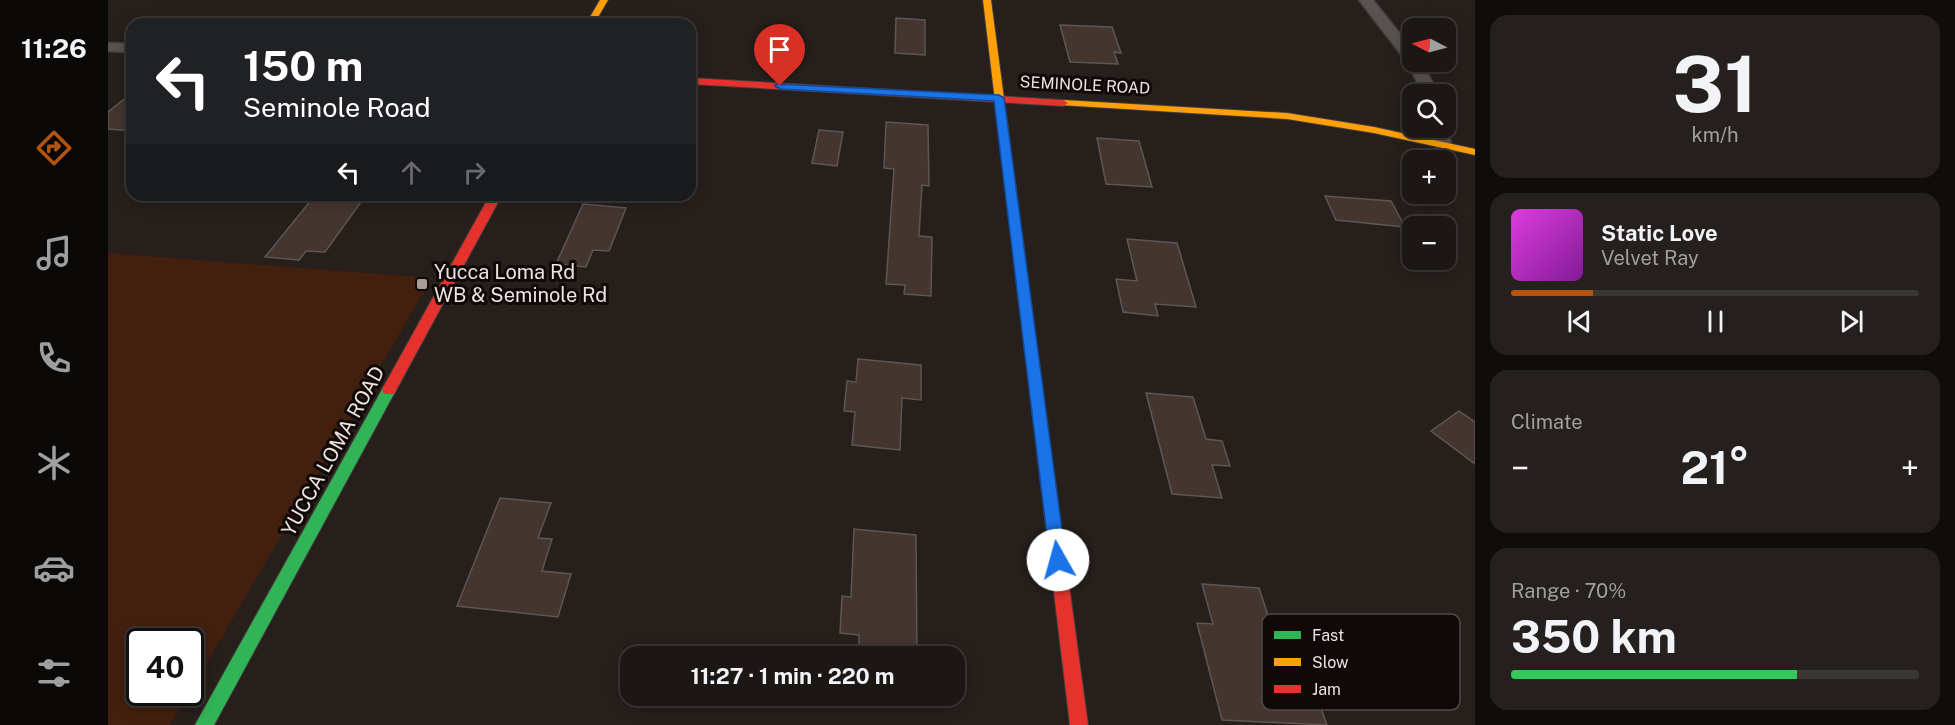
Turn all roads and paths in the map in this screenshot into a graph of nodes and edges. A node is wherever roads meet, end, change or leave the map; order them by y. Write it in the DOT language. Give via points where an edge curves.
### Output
graph roads {
  1 [pos="604,0"];
  2 [pos="987,0"];
  3 [pos="1366,0"];
  4 [pos="594,18"];
  5 [pos="1402,46"];
  6 [pos="108,47"];
  7 [pos="126,48"];
  8 [pos="696,81"];
  9 [pos="999,98"];
  10 [pos="1402,130"];
  11 [pos="1446,138"];
  12 [pos="1475,152"];
  13 [pos="493,201"];
  14 [pos="204,725"];
  15 [pos="1079,725"];
  1 -- 4 [label="street"];
  2 -- 9 [label="street"];
  3 -- 5 [label="street"];
  6 -- 7 [label="street"];
  8 -- 9 [label="street, SEMINOLE ROAD"];
  9 -- 10 [label="street, SEMINOLE ROAD" via="1287,116"];
  9 -- 15 [label="street"];
  11 -- 12 [label="street, SEMINOLE ROAD"];
  13 -- 14 [label="street, YUCCA LOMA ROAD"];
}
